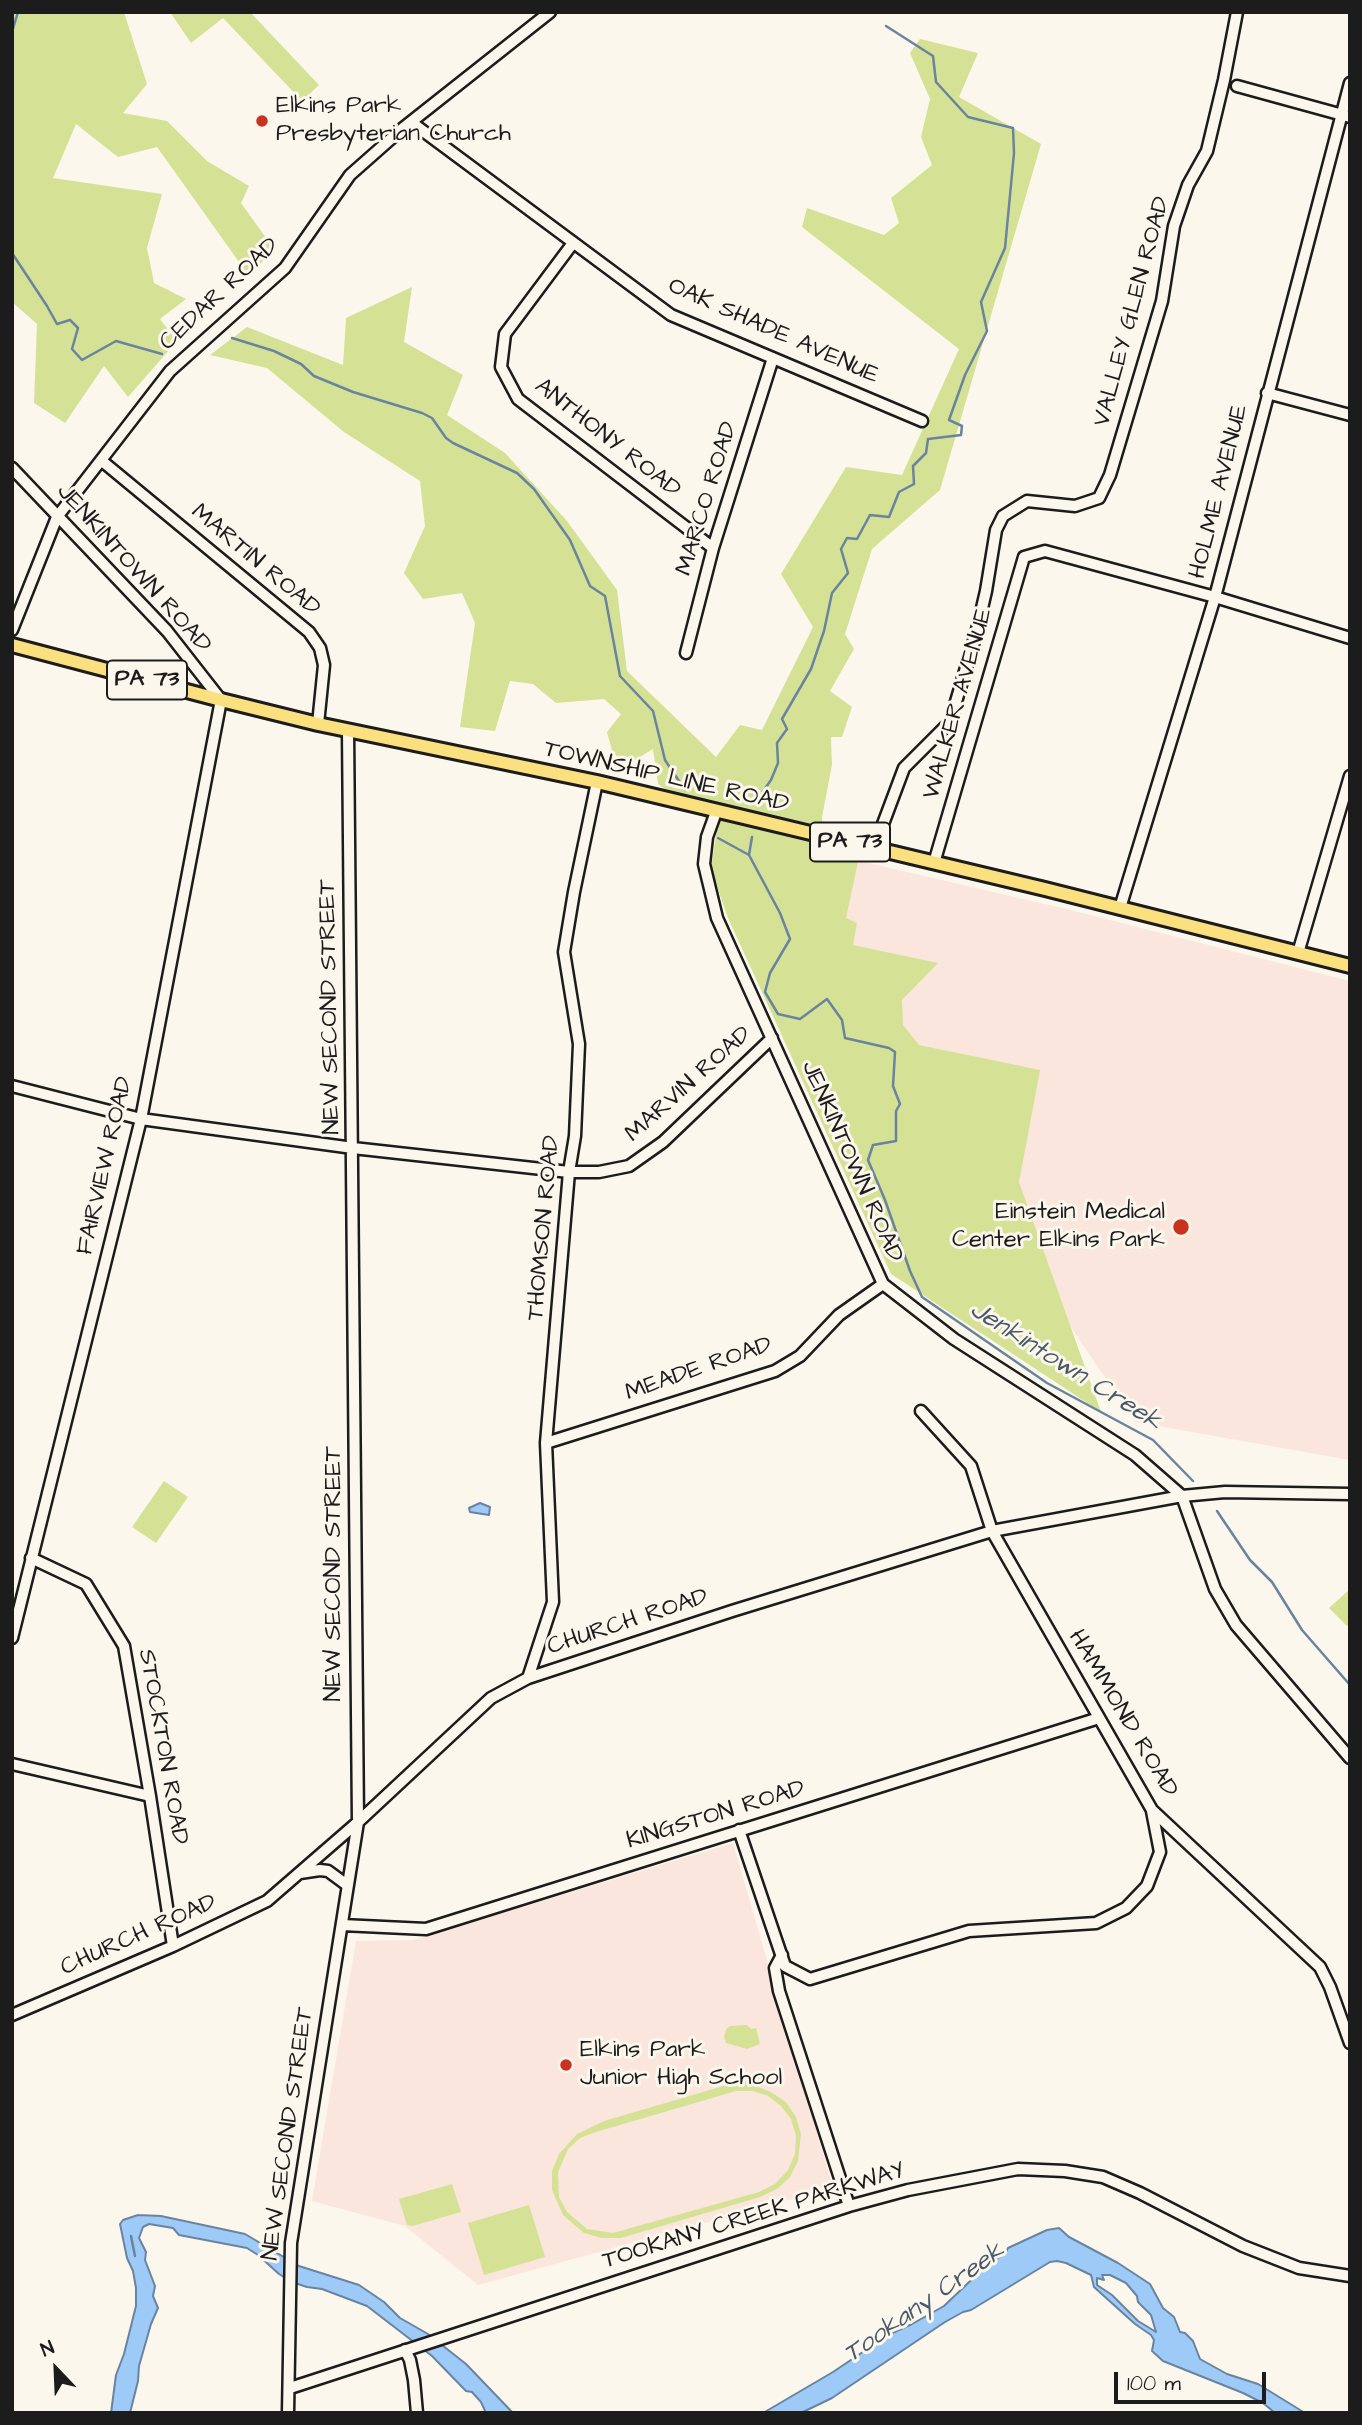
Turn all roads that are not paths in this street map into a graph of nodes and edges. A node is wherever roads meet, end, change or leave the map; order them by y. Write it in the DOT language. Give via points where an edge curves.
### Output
graph roads {
  1 [pos="550,12"];
  2 [pos="1237,12"];
  3 [pos="1350,83"];
  4 [pos="1237,86"];
  5 [pos="1345,116"];
  6 [pos="411,122"];
  7 [pos="573,243"];
  8 [pos="773,358"];
  9 [pos="1267,393"];
  10 [pos="1350,415"];
  11 [pos="922,421"];
  12 [pos="102,461"];
  13 [pos="12,468"];
  14 [pos="57,517"];
  15 [pos="713,548"];
  16 [pos="1215,597"];
  17 [pos="12,630"];
  18 [pos="1350,638"];
  19 [pos="12,645"];
  20 [pos="686,653"];
  21 [pos="221,700"];
  22 [pos="318,724"];
  23 [pos="348,730"];
  24 [pos="1350,776"];
  25 [pos="597,782"];
  26 [pos="716,812"];
  27 [pos="874,848"];
  28 [pos="934,863"];
  29 [pos="1120,908"];
  30 [pos="1298,953"];
  31 [pos="1350,966"];
  32 [pos="772,1038"];
  33 [pos="12,1086"];
  34 [pos="141,1119"];
  35 [pos="353,1148"];
  36 [pos="569,1172"];
  37 [pos="883,1284"];
  38 [pos="921,1411"];
  39 [pos="546,1443"];
  40 [pos="1350,1494"];
  41 [pos="1182,1496"];
  42 [pos="992,1531"];
  43 [pos="31,1558"];
  44 [pos="12,1638"];
  45 [pos="528,1678"];
  46 [pos="1099,1718"];
  47 [pos="1350,1758"];
  48 [pos="12,1764"];
  49 [pos="150,1796"];
  50 [pos="1152,1810"];
  51 [pos="358,1822"];
  52 [pos="739,1830"];
  53 [pos="299,1873"];
  54 [pos="347,1885"];
  55 [pos="342,1925"];
  56 [pos="173,1946"];
  57 [pos="782,1955"];
  58 [pos="12,2015"];
  59 [pos="1350,2043"];
  60 [pos="849,2206"];
  61 [pos="1350,2276"];
  62 [pos="409,2348"];
  63 [pos="290,2388"];
  64 [pos="288,2413"];
  65 [pos="417,2413"];
  1 -- 6 [label="street, CEDAR ROAD"];
  2 -- 27 [label="street, VALLEY GLEN ROAD" via="1207,151 1188,185 1174,226 1162,300 1111,475 1099,498 1075,506 1027,501 1003,516 950,722 904,768"];
  3 -- 5 [label="street, HOLME AVENUE"];
  4 -- 5 [label="street"];
  5 -- 9 [label="street, HOLME AVENUE"];
  6 -- 7 [label="street, OAK SHADE AVENUE"];
  6 -- 12 [label="street, CEDAR ROAD" via="351,175 285,268 170,371"];
  7 -- 8 [label="street, OAK SHADE AVENUE" via="671,315"];
  7 -- 15 [label="street, ANTHONY ROAD" via="505,334 501,367 518,400"];
  8 -- 11 [label="street, OAK SHADE AVENUE"];
  8 -- 15 [label="street, MARCO ROAD"];
  9 -- 10 [label="street"];
  9 -- 16 [label="street, HOLME AVENUE"];
  12 -- 14 [label="street, CEDAR ROAD"];
  12 -- 22 [label="street, MARTIN ROAD" via="309,632 324,665"];
  13 -- 14 [label="street, JENKINTOWN ROAD"];
  14 -- 17 [label="street, CEDAR ROAD"];
  14 -- 21 [label="street, JENKINTOWN ROAD" via="167,632"];
  15 -- 20 [label="street, MARCO ROAD"];
  16 -- 18 [label="street"];
  16 -- 28 [label="street, WALKER AVENUE" via="1045,551 1024,557"];
  16 -- 29 [label="street, HOLME AVENUE"];
  19 -- 21 [label="main road, TOWNSHIP LINE ROAD / PA 73"];
  21 -- 22 [label="main road, TOWNSHIP LINE ROAD / PA 73"];
  21 -- 34 [label="street, FAIRVIEW ROAD"];
  22 -- 23 [label="main road, TOWNSHIP LINE ROAD / PA 73"];
  23 -- 25 [label="main road, TOWNSHIP LINE ROAD / PA 73"];
  23 -- 35 [label="street, NEW SECOND STREET"];
  24 -- 30 [label="street"];
  25 -- 26 [label="main road, TOWNSHIP LINE ROAD / PA 73"];
  25 -- 36 [label="street, THOMSON ROAD" via="564,952 579,1044"];
  26 -- 27 [label="main road, TOWNSHIP LINE ROAD / PA 73"];
  26 -- 32 [label="street, JENKINTOWN ROAD" via="706,837 704,863 717,918"];
  27 -- 28 [label="main road, TOWNSHIP LINE ROAD / PA 73"];
  28 -- 29 [label="main road, TOWNSHIP LINE ROAD / PA 73"];
  29 -- 30 [label="main road, TOWNSHIP LINE ROAD / PA 73"];
  30 -- 31 [label="main road, TOWNSHIP LINE ROAD / PA 73"];
  32 -- 36 [label="street, MARVIN ROAD" via="663,1142 629,1166"];
  32 -- 37 [label="street, JENKINTOWN ROAD"];
  33 -- 34 [label="street, MARVIN ROAD"];
  34 -- 35 [label="street, MARVIN ROAD"];
  34 -- 43 [label="street, FAIRVIEW ROAD"];
  35 -- 36 [label="street, MARVIN ROAD"];
  35 -- 51 [label="street, NEW SECOND STREET"];
  36 -- 39 [label="street, THOMSON ROAD"];
  37 -- 39 [label="street, MEADE ROAD" via="839,1315 800,1356 775,1371"];
  37 -- 41 [label="street, JENKINTOWN ROAD" via="954,1339 1135,1455"];
  38 -- 42 [label="street, HAMMOND ROAD" via="971,1466"];
  39 -- 45 [label="street, THOMSON ROAD" via="553,1602"];
  40 -- 41 [label="street, CHURCH ROAD"];
  41 -- 42 [label="street, CHURCH ROAD"];
  41 -- 47 [label="street, JENKINTOWN ROAD" via="1215,1590 1236,1625"];
  42 -- 45 [label="street, CHURCH ROAD"];
  42 -- 46 [label="street, HAMMOND ROAD"];
  43 -- 44 [label="street, FAIRVIEW ROAD"];
  43 -- 49 [label="street, STOCKTON ROAD" via="86,1584 124,1646"];
  45 -- 51 [label="street, CHURCH ROAD" via="491,1698"];
  46 -- 50 [label="street, HAMMOND ROAD"];
  46 -- 52 [label="street, KINGSTON ROAD"];
  48 -- 49 [label="street"];
  49 -- 56 [label="street, STOCKTON ROAD"];
  50 -- 57 [label="street" via="1160,1852 1147,1886 1126,1909 1096,1923 970,1931 810,1979 785,1966"];
  50 -- 59 [label="street, HAMMOND ROAD" via="1320,1967"];
  51 -- 53 [label="street, CHURCH ROAD"];
  51 -- 54 [label="street, NEW SECOND STREET"];
  52 -- 55 [label="street, KINGSTON ROAD" via="426,1929"];
  52 -- 57 [label="street"];
  53 -- 54 [label="street" via="328,1871"];
  53 -- 56 [label="street, CHURCH ROAD" via="267,1901"];
  54 -- 55 [label="street, NEW SECOND STREET"];
  55 -- 63 [label="street, NEW SECOND STREET" via="291,2243"];
  56 -- 58 [label="street, CHURCH ROAD"];
  57 -- 60 [label="street" via="775,1968 779,1991"];
  60 -- 61 [label="street, TOOKANY CREEK PARKWAY" via="1018,2169 1065,2171 1103,2177 1243,2246 1299,2268"];
  60 -- 62 [label="street, TOOKANY CREEK PARKWAY"];
  62 -- 63 [label="street, TOOKANY CREEK PARKWAY"];
  62 -- 65 [label="street"];
  63 -- 64 [label="street, NEW SECOND STREET"];
}
